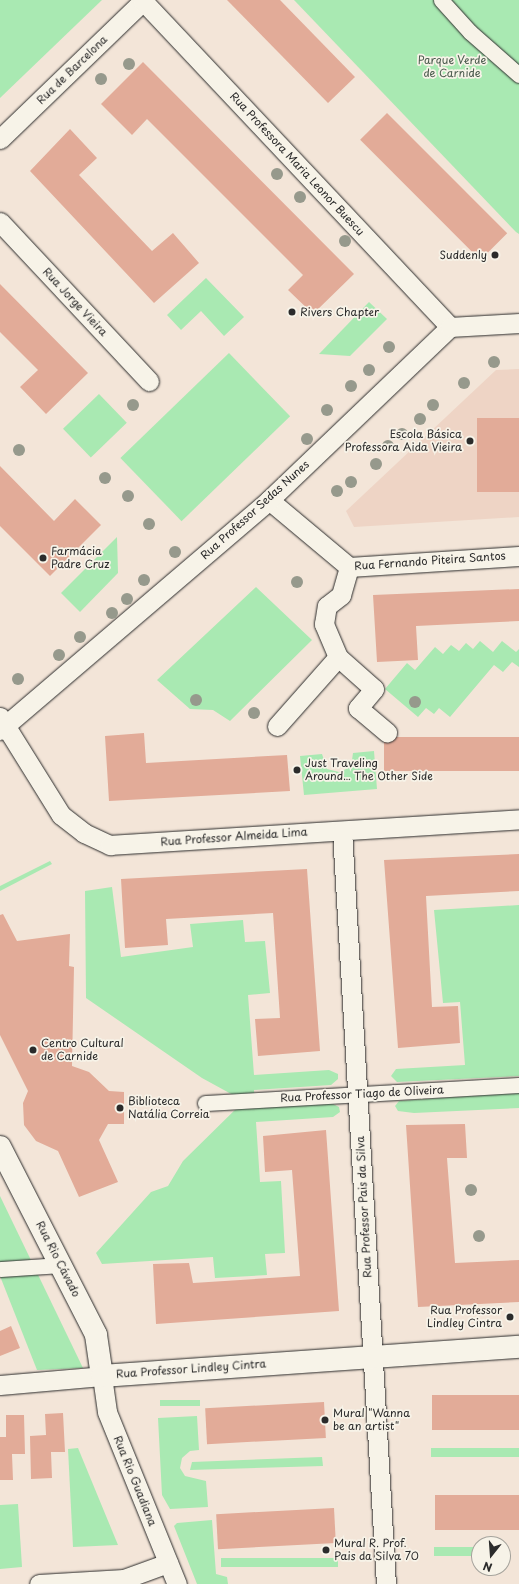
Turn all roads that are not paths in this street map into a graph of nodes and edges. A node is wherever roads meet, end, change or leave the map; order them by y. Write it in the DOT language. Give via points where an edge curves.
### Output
graph roads {
  1 [pos="441,0"];
  2 [pos="143,1"];
  3 [pos="519,75"];
  4 [pos="0,139"];
  5 [pos="0,222"];
  6 [pos="519,323"];
  7 [pos="450,327"];
  8 [pos="149,381"];
  9 [pos="269,500"];
  10 [pos="519,556"];
  11 [pos="349,567"];
  12 [pos="338,657"];
  13 [pos="2,725"];
  14 [pos="277,726"];
  15 [pos="387,732"];
  16 [pos="519,820"];
  17 [pos="342,830"];
  18 [pos="519,1085"];
  19 [pos="357,1094"];
  20 [pos="205,1103"];
  21 [pos="0,1147"];
  22 [pos="61,1265"];
  23 [pos="0,1269"];
  24 [pos="519,1347"];
  25 [pos="373,1356"];
  26 [pos="102,1376"];
  27 [pos="0,1385"];
  28 [pos="168,1563"];
  29 [pos="39,1584"];
  30 [pos="176,1584"];
  31 [pos="386,1584"];
  1 -- 3 [label="street" via="470,32"];
  2 -- 4 [label="street, Rua de Barcelona"];
  2 -- 7 [label="street, Rua Professora Maria Leonor Buescu"];
  5 -- 8 [label="street, Rua Jorge Vieira"];
  6 -- 7 [label="street"];
  7 -- 9 [label="street, Rua Professor Sedas Nunes"];
  9 -- 11 [label="street, Rua Fernando Piteira Santos"];
  9 -- 13 [label="street, Rua Professor Sedas Nunes"];
  10 -- 11 [label="street, Rua Fernando Piteira Santos"];
  11 -- 12 [label="street" via="341,595 327,606 324,624"];
  12 -- 14 [label="street"];
  12 -- 15 [label="street" via="374,689 358,708"];
  13 -- 17 [label="street, Rua Professor Almeida Lima" via="61,815 84,833 110,845"];
  16 -- 17 [label="street, Rua Professor Almeida Lima"];
  17 -- 19 [label="street, Rua Professor Pais da Silva"];
  18 -- 19 [label="street, Rua Professor Tiago de Oliveira"];
  19 -- 20 [label="street, Rua Professor Tiago de Oliveira"];
  19 -- 25 [label="street, Rua Professor Pais da Silva"];
  21 -- 22 [label="street, Rua Rio Cávado"];
  22 -- 23 [label="street"];
  22 -- 26 [label="street, Rua Rio Cávado" via="96,1335"];
  24 -- 25 [label="street, Rua Professor Lindley Cintra"];
  25 -- 26 [label="street, Rua Professor Lindley Cintra"];
  25 -- 31 [label="street, Rua Professor Pais da Silva"];
  26 -- 27 [label="street"];
  26 -- 28 [label="street, Rua Rio Guadiana" via="107,1412"];
  28 -- 29 [label="street" via="124,1579"];
  28 -- 30 [label="street, Rua Rio Guadiana"];
}
